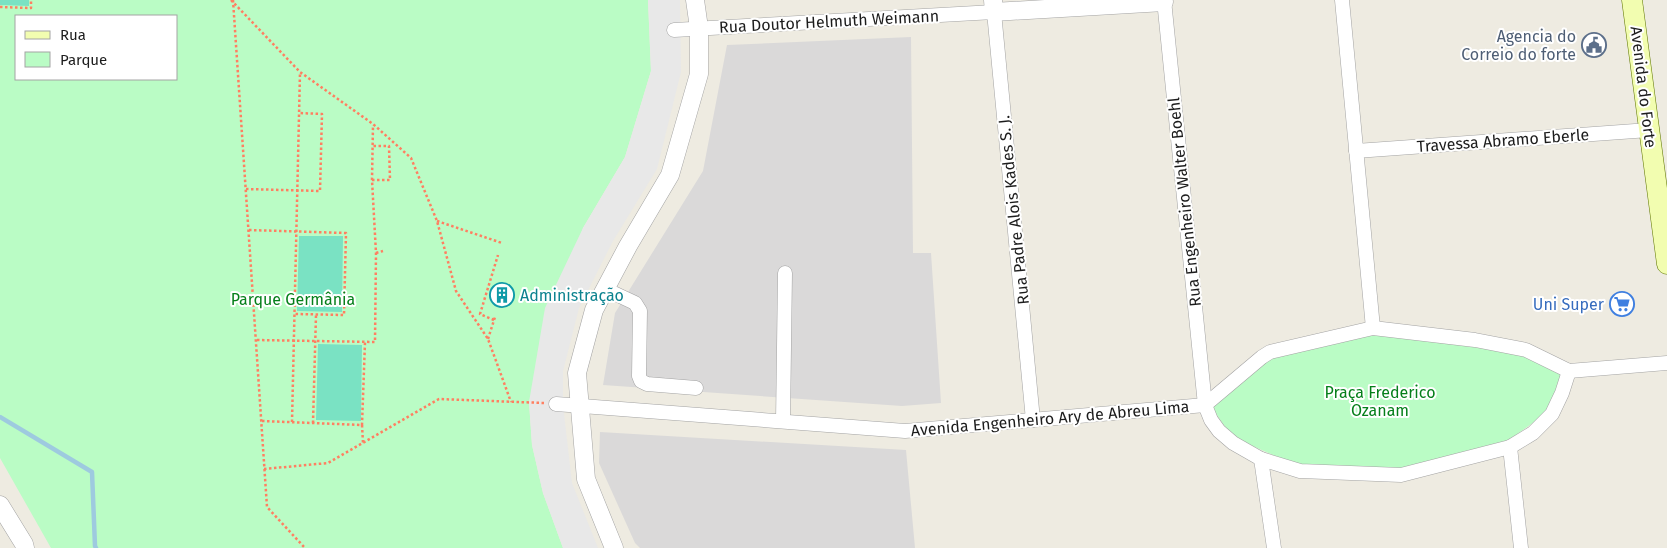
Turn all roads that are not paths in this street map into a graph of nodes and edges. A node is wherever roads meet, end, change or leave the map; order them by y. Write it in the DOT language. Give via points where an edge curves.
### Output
graph roads {
  1 [pos="695,0"];
  2 [pos="1342,0"];
  3 [pos="1632,0"];
  4 [pos="1164,1"];
  5 [pos="993,6"];
  6 [pos="699,28"];
  7 [pos="674,30"];
  8 [pos="1649,130"];
  9 [pos="1356,151"];
  10 [pos="1667,264"];
  11 [pos="785,273"];
  12 [pos="605,289"];
  13 [pos="1373,328"];
  14 [pos="1667,363"];
  15 [pos="1569,371"];
  16 [pos="696,388"];
  17 [pos="556,404"];
  18 [pos="1205,405"];
  19 [pos="580,406"];
  20 [pos="1033,420"];
  21 [pos="784,422"];
  22 [pos="1510,447"];
  23 [pos="1261,460"];
  24 [pos="0,505"];
  25 [pos="25,548"];
  26 [pos="614,548"];
  27 [pos="1274,548"];
  28 [pos="1521,548"];
  1 -- 6 [label="street"];
  2 -- 9 [label="street"];
  3 -- 8 [label="main road, Avenida do Forte"];
  4 -- 5 [label="street, Rua Doutor Helmuth Weimann"];
  4 -- 18 [label="street, Rua Engenheiro Walter Boehl"];
  5 -- 6 [label="street, Rua Doutor Helmuth Weimann"];
  5 -- 20 [label="street, Rua Padre Alois Kades S. J."];
  6 -- 7 [label="street, Rua Doutor Helmuth Weimann"];
  6 -- 12 [label="street" via="699,74 670,175"];
  8 -- 9 [label="street, Travessa Abramo Eberle"];
  8 -- 10 [label="main road, Avenida do Forte"];
  9 -- 13 [label="street"];
  11 -- 21 [label="street"];
  12 -- 16 [label="street" via="635,303 640,311 641,381"];
  12 -- 19 [label="street" via="594,310 577,372"];
  13 -- 15 [label="street, Avenida Engenheiro Ary de Abreu Lima" via="1475,340 1526,350"];
  13 -- 18 [label="street, Avenida Engenheiro Ary de Abreu Lima" via="1270,352"];
  14 -- 15 [label="street"];
  15 -- 22 [label="street" via="1552,414 1532,433"];
  17 -- 19 [label="street, Avenida Engenheiro Ary de Abreu Lima"];
  18 -- 20 [label="street, Avenida Engenheiro Ary de Abreu Lima"];
  18 -- 23 [label="street" via="1219,431"];
  19 -- 21 [label="street, Avenida Engenheiro Ary de Abreu Lima"];
  19 -- 26 [label="street" via="586,479"];
  20 -- 21 [label="street, Avenida Engenheiro Ary de Abreu Lima" via="905,431"];
  22 -- 23 [label="street" via="1402,475 1300,471"];
  22 -- 28 [label="street"];
  23 -- 27 [label="street"];
  24 -- 25 [label="street"];
}
